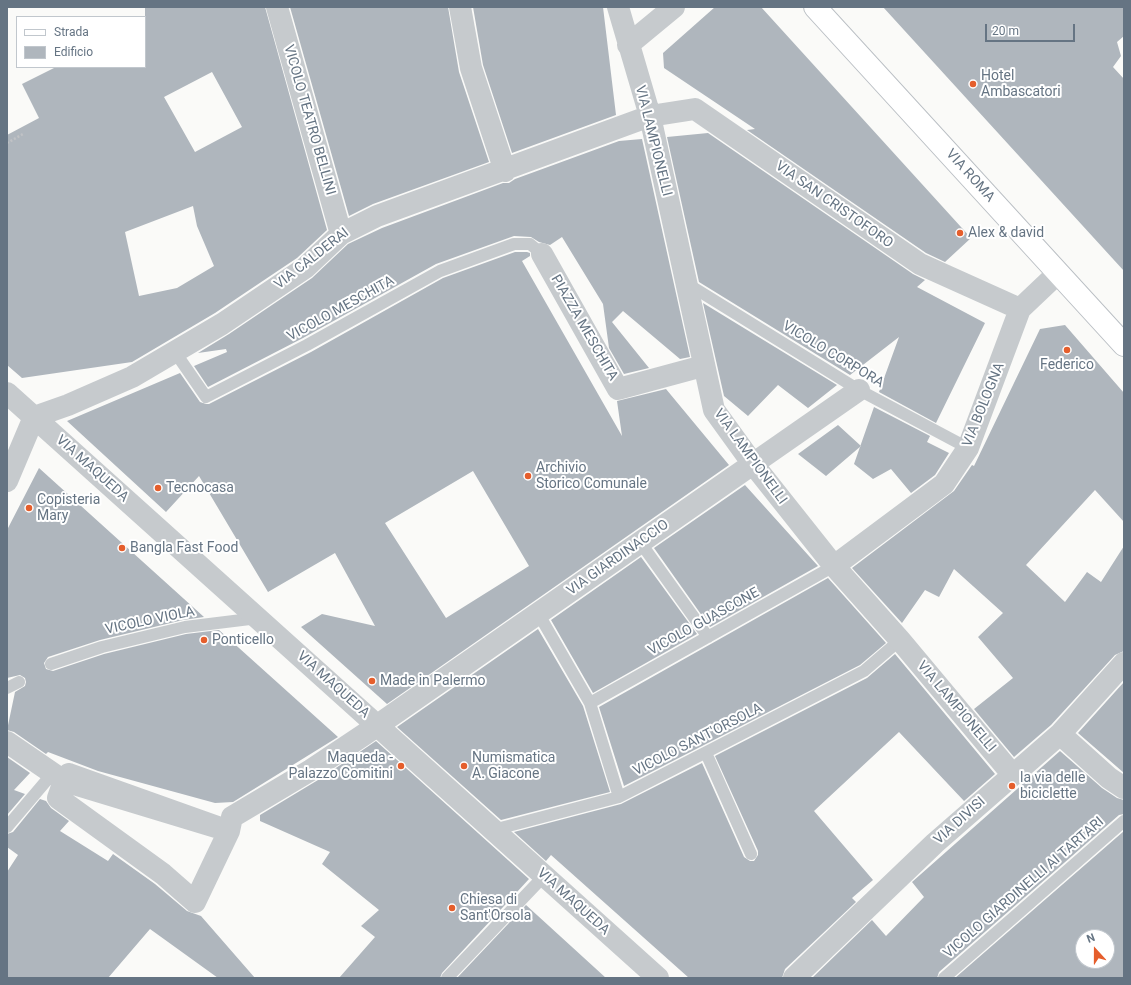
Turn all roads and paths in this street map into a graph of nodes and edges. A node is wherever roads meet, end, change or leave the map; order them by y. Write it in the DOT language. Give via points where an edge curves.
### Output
graph roads {
  1 [pos="277,7"];
  2 [pos="460,7"];
  3 [pos="618,7"];
  4 [pos="674,7"];
  5 [pos="816,7"];
  6 [pos="628,45"];
  7 [pos="650,116"];
  8 [pos="24,134"];
  9 [pos="7,143"];
  10 [pos="505,171"];
  11 [pos="341,234"];
  12 [pos="542,254"];
  13 [pos="1058,273"];
  14 [pos="685,282"];
  15 [pos="1020,309"];
  16 [pos="1124,344"];
  17 [pos="175,352"];
  18 [pos="703,366"];
  19 [pos="859,390"];
  20 [pos="7,393"];
  21 [pos="34,417"];
  22 [pos="968,448"];
  23 [pos="753,464"];
  24 [pos="7,481"];
  25 [pos="640,542"];
  26 [pos="834,566"];
  27 [pos="538,613"];
  28 [pos="258,618"];
  29 [pos="708,637"];
  30 [pos="900,640"];
  31 [pos="1124,663"];
  32 [pos="51,664"];
  33 [pos="18,682"];
  34 [pos="7,688"];
  35 [pos="590,703"];
  36 [pos="377,725"];
  37 [pos="1060,734"];
  38 [pos="7,742"];
  39 [pos="706,753"];
  40 [pos="1012,774"];
  41 [pos="58,778"];
  42 [pos="1124,788"];
  43 [pos="619,797"];
  44 [pos="1124,822"];
  45 [pos="7,827"];
  46 [pos="493,830"];
  47 [pos="229,831"];
  48 [pos="751,854"];
  49 [pos="544,876"];
  50 [pos="447,978"];
  51 [pos="658,978"];
  52 [pos="794,978"];
  53 [pos="944,978"];
  1 -- 11 [label="street, VICOLO TEATRO BELLINI"];
  2 -- 10 [label="street" via="471,68"];
  3 -- 6 [label="street, VIA LAMPIONELLI"];
  4 -- 6 [label="street"];
  5 -- 13 [label="street, VIA ROMA"];
  6 -- 7 [label="street, VIA LAMPIONELLI"];
  7 -- 10 [label="street, VIA CALDERAI"];
  7 -- 14 [label="street, VIA LAMPIONELLI"];
  7 -- 15 [label="street, VIA SAN CRISTOFORO" via="695,109 920,264"];
  8 -- 9 [label="path"];
  10 -- 11 [label="street, VIA CALDERAI" via="377,216"];
  11 -- 17 [label="street, VIA CALDERAI" via="305,268"];
  12 -- 17 [label="lane, VICOLO MESCHITA" via="530,244 514,244 440,271 307,345 206,397"];
  12 -- 18 [label="street, PIAZZA MESCHITA" via="618,389"];
  13 -- 15 [label="street, VIA BOLOGNA"];
  13 -- 16 [label="street, VIA ROMA"];
  14 -- 18 [label="street, VIA LAMPIONELLI"];
  14 -- 19 [label="lane, VICOLO CORPORA"];
  15 -- 22 [label="street, VIA BOLOGNA"];
  17 -- 21 [label="street, VIA CALDERAI" via="132,377"];
  18 -- 23 [label="street, VIA LAMPIONELLI" via="714,410"];
  19 -- 22 [label="lane, VICOLO CORPORA"];
  19 -- 23 [label="street, VIA GIARDINACCIO"];
  20 -- 21 [label="street, VIA MAQUEDA"];
  21 -- 24 [label="street"];
  21 -- 28 [label="street, VIA MAQUEDA"];
  22 -- 26 [label="street, VIA BOLOGNA" via="944,484"];
  23 -- 25 [label="street, VIA GIARDINACCIO"];
  23 -- 26 [label="street, VIA LAMPIONELLI"];
  25 -- 27 [label="street, VIA GIARDINACCIO"];
  25 -- 29 [label="lane"];
  26 -- 29 [label="lane, VICOLO GUASCONE"];
  26 -- 30 [label="street, VIA LAMPIONELLI"];
  27 -- 35 [label="lane"];
  27 -- 36 [label="street, VIA GIARDINACCIO"];
  28 -- 32 [label="lane, VICOLO VIOLA" via="185,627 102,647"];
  28 -- 36 [label="street, VIA MAQUEDA"];
  29 -- 35 [label="lane, VICOLO GUASCONE"];
  30 -- 39 [label="lane, VICOLO SANT'ORSOLA" via="864,671"];
  30 -- 40 [label="street, VIA LAMPIONELLI"];
  31 -- 37 [label="street, VIA DIVISI"];
  33 -- 34 [label="lane"];
  35 -- 43 [label="lane"];
  36 -- 46 [label="street, VIA MAQUEDA"];
  36 -- 47 [label="street, VIA GIARDINACCIO" via="311,770 232,817"];
  37 -- 40 [label="street, VIA DIVISI"];
  37 -- 42 [label="street" via="1109,778"];
  38 -- 41 [label="street"];
  39 -- 43 [label="lane, VICOLO SANT'ORSOLA"];
  39 -- 48 [label="lane"];
  40 -- 52 [label="street, VIA DIVISI" via="935,843"];
  41 -- 45 [label="lane"];
  41 -- 47 [label="street" via="69,774"];
  41 -- 47 [label="street, VIA GIARDINACCIO" via="58,798 163,874 195,902"];
  43 -- 46 [label="lane, VICOLO SANT'ORSOLA"];
  44 -- 53 [label="lane, VICOLO GIARDINELLI AI TARTARI"];
  46 -- 49 [label="street, VIA MAQUEDA"];
  49 -- 50 [label="lane"];
  49 -- 51 [label="street, VIA MAQUEDA"];
}
